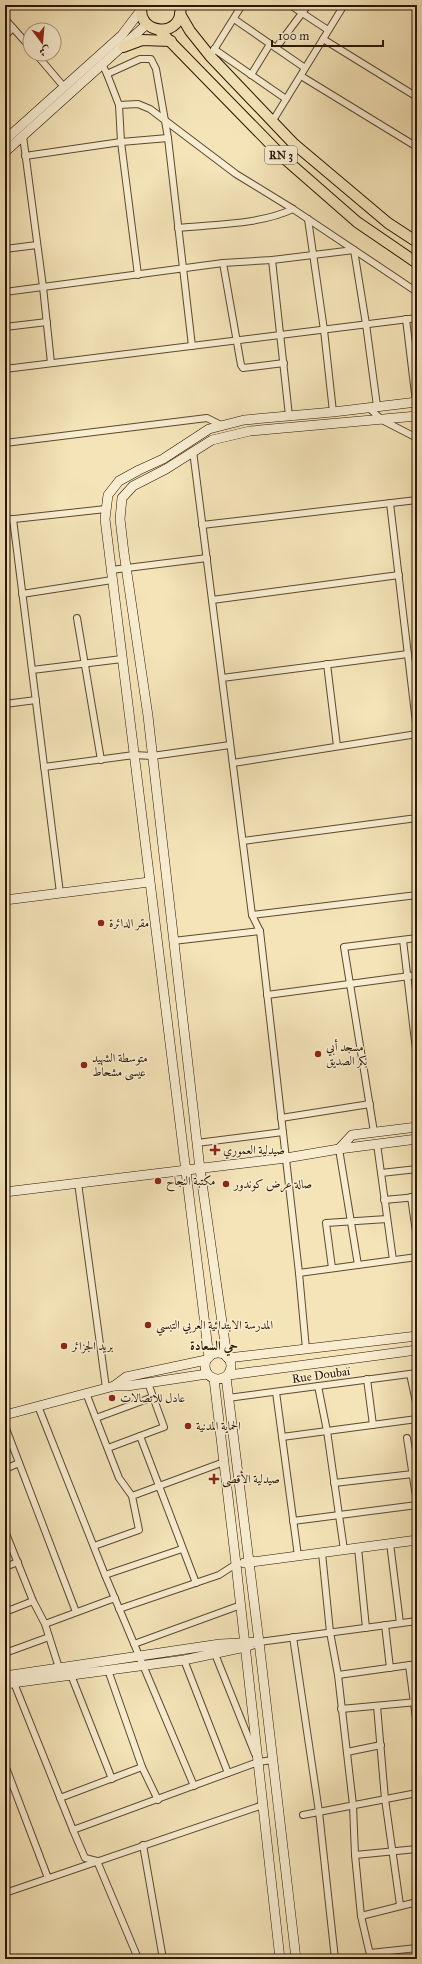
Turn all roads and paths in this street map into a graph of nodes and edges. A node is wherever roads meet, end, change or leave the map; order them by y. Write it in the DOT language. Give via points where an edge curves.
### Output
graph roads {
  1 [pos="242,5"];
  2 [pos="290,5"];
  3 [pos="308,5"];
  4 [pos="344,5"];
  5 [pos="141,7"];
  6 [pos="182,9"];
  7 [pos="302,13"];
  8 [pos="5,19"];
  9 [pos="234,19"];
  10 [pos="147,24"];
  11 [pos="13,28"];
  12 [pos="159,30"];
  13 [pos="328,30"];
  14 [pos="5,36"];
  15 [pos="22,38"];
  16 [pos="323,39"];
  17 [pos="172,41"];
  18 [pos="270,44"];
  19 [pos="123,47"];
  20 [pos="276,48"];
  21 [pos="212,53"];
  22 [pos="43,62"];
  23 [pos="102,64"];
  24 [pos="305,68"];
  25 [pos="108,74"];
  26 [pos="251,75"];
  27 [pos="301,76"];
  28 [pos="64,87"];
  29 [pos="417,97"];
  30 [pos="286,99"];
  31 [pos="119,105"];
  32 [pos="164,119"];
  33 [pos="272,122"];
  34 [pos="23,136"];
  35 [pos="168,138"];
  36 [pos="5,140"];
  37 [pos="121,142"];
  38 [pos="417,147"];
  39 [pos="5,152"];
  40 [pos="25,156"];
  41 [pos="293,209"];
  42 [pos="308,219"];
  43 [pos="178,228"];
  44 [pos="417,242"];
  45 [pos="37,245"];
  46 [pos="5,249"];
  47 [pos="354,250"];
  48 [pos="313,253"];
  49 [pos="272,260"];
  50 [pos="223,263"];
  51 [pos="417,263"];
  52 [pos="183,269"];
  53 [pos="138,275"];
  54 [pos="43,287"];
  55 [pos="5,292"];
  56 [pos="417,292"];
  57 [pos="417,318"];
  58 [pos="406,319"];
  59 [pos="47,322"];
  60 [pos="366,324"];
  61 [pos="5,328"];
  62 [pos="324,330"];
  63 [pos="281,335"];
  64 [pos="237,340"];
  65 [pos="192,346"];
  66 [pos="51,363"];
  67 [pos="284,363"];
  68 [pos="5,369"];
  69 [pos="417,402"];
  70 [pos="372,406"];
  71 [pos="332,412"];
  72 [pos="289,416"];
  73 [pos="417,416"];
  74 [pos="382,420"];
  75 [pos="223,426"];
  76 [pos="417,438"];
  77 [pos="5,443"];
  78 [pos="193,451"];
  79 [pos="417,500"];
  80 [pos="390,503"];
  81 [pos="106,509"];
  82 [pos="13,519"];
  83 [pos="5,520"];
  84 [pos="202,524"];
  85 [pos="207,558"];
  86 [pos="126,568"];
  87 [pos="111,570"];
  88 [pos="399,574"];
  89 [pos="112,580"];
  90 [pos="22,594"];
  91 [pos="212,600"];
  92 [pos="77,618"];
  93 [pos="408,654"];
  94 [pos="122,659"];
  95 [pos="86,664"];
  96 [pos="327,664"];
  97 [pos="32,670"];
  98 [pos="222,678"];
  99 [pos="36,700"];
  100 [pos="5,704"];
  101 [pos="416,708"];
  102 [pos="417,730"];
  103 [pos="417,734"];
  104 [pos="230,745"];
  105 [pos="337,746"];
  106 [pos="134,755"];
  107 [pos="152,756"];
  108 [pos="101,760"];
  109 [pos="233,763"];
  110 [pos="44,767"];
  111 [pos="417,818"];
  112 [pos="243,841"];
  113 [pos="149,882"];
  114 [pos="60,893"];
  115 [pos="417,895"];
  116 [pos="5,900"];
  117 [pos="252,915"];
  118 [pos="260,931"];
  119 [pos="417,938"];
  120 [pos="402,940"];
  121 [pos="173,942"];
  122 [pos="417,975"];
  123 [pos="406,976"];
  124 [pos="348,984"];
  125 [pos="267,995"];
  126 [pos="417,1058"];
  127 [pos="370,1104"];
  128 [pos="281,1118"];
  129 [pos="417,1127"];
  130 [pos="283,1132"];
  131 [pos="374,1132"];
  132 [pos="417,1139"];
  133 [pos="197,1143"];
  134 [pos="377,1144"];
  135 [pos="339,1149"];
  136 [pos="286,1158"];
  137 [pos="200,1169"];
  138 [pos="417,1169"];
  139 [pos="185,1170"];
  140 [pos="381,1173"];
  141 [pos="78,1183"];
  142 [pos="5,1192"];
  143 [pos="414,1197"];
  144 [pos="384,1200"];
  145 [pos="387,1219"];
  146 [pos="351,1222"];
  147 [pos="416,1231"];
  148 [pos="417,1239"];
  149 [pos="417,1257"];
  150 [pos="392,1260"];
  151 [pos="358,1265"];
  152 [pos="332,1268"];
  153 [pos="299,1273"];
  154 [pos="417,1336"];
  155 [pos="306,1349"];
  156 [pos="417,1350"];
  157 [pos="228,1357"];
  158 [pos="208,1358"];
  159 [pos="414,1373"];
  160 [pos="227,1376"];
  161 [pos="210,1377"];
  162 [pos="367,1380"];
  163 [pos="148,1383"];
  164 [pos="318,1386"];
  165 [pos="110,1387"];
  166 [pos="276,1392"];
  167 [pos="86,1393"];
  168 [pos="153,1396"];
  169 [pos="228,1398"];
  170 [pos="38,1406"];
  171 [pos="417,1408"];
  172 [pos="5,1415"];
  173 [pos="96,1418"];
  174 [pos="417,1419"];
  175 [pos="373,1425"];
  176 [pos="5,1426"];
  177 [pos="327,1431"];
  178 [pos="140,1436"];
  179 [pos="282,1437"];
  180 [pos="407,1438"];
  181 [pos="108,1448"];
  182 [pos="224,1462"];
  183 [pos="19,1463"];
  184 [pos="5,1469"];
  185 [pos="413,1474"];
  186 [pos="334,1483"];
  187 [pos="159,1486"];
  188 [pos="132,1496"];
  189 [pos="417,1504"];
  190 [pos="340,1515"];
  191 [pos="293,1521"];
  192 [pos="5,1530"];
  193 [pos="417,1540"];
  194 [pos="390,1543"];
  195 [pos="94,1546"];
  196 [pos="358,1548"];
  197 [pos="182,1549"];
  198 [pos="344,1550"];
  199 [pos="322,1553"];
  200 [pos="298,1556"];
  201 [pos="18,1562"];
  202 [pos="249,1563"];
  203 [pos="236,1564"];
  204 [pos="5,1567"];
  205 [pos="105,1575"];
  206 [pos="196,1582"];
  207 [pos="115,1598"];
  208 [pos="33,1601"];
  209 [pos="241,1605"];
  210 [pos="119,1609"];
  211 [pos="5,1612"];
  212 [pos="76,1612"];
  213 [pos="417,1621"];
  214 [pos="400,1623"];
  215 [pos="45,1624"];
  216 [pos="385,1625"];
  217 [pos="366,1628"];
  218 [pos="330,1632"];
  219 [pos="49,1637"];
  220 [pos="293,1637"];
  221 [pos="259,1642"];
  222 [pos="134,1644"];
  223 [pos="245,1644"];
  224 [pos="5,1652"];
  225 [pos="215,1654"];
  226 [pos="139,1656"];
  227 [pos="184,1660"];
  228 [pos="417,1664"];
  229 [pos="409,1665"];
  230 [pos="144,1666"];
  231 [pos="59,1668"];
  232 [pos="390,1668"];
  233 [pos="108,1670"];
  234 [pos="71,1675"];
  235 [pos="338,1675"];
  236 [pos="5,1676"];
  237 [pos="10,1684"];
  238 [pos="416,1703"];
  239 [pos="377,1706"];
  240 [pos="341,1709"];
  241 [pos="417,1726"];
  242 [pos="381,1745"];
  243 [pos="346,1752"];
  244 [pos="273,1760"];
  245 [pos="258,1762"];
  246 [pos="5,1765"];
  247 [pos="142,1766"];
  248 [pos="228,1773"];
  249 [pos="112,1779"];
  250 [pos="194,1786"];
  251 [pos="417,1793"];
  252 [pos="60,1798"];
  253 [pos="386,1799"];
  254 [pos="158,1800"];
  255 [pos="263,1805"];
  256 [pos="353,1805"];
  257 [pos="319,1812"];
  258 [pos="303,1815"];
  259 [pos="73,1830"];
  260 [pos="143,1845"];
  261 [pos="417,1849"];
  262 [pos="393,1851"];
  263 [pos="355,1855"];
  264 [pos="97,1861"];
  265 [pos="48,1878"];
  266 [pos="5,1894"];
  267 [pos="417,1902"];
  268 [pos="400,1905"];
  269 [pos="362,1916"];
  270 [pos="417,1948"];
  271 [pos="5,1950"];
  272 [pos="137,1956"];
  273 [pos="371,1956"];
  274 [pos="8,1959"];
  275 [pos="163,1959"];
  276 [pos="280,1959"];
  277 [pos="296,1959"];
  278 [pos="335,1959"];
  1 -- 9 [label="street"];
  2 -- 7 [label="street"];
  3 -- 7 [label="street"];
  4 -- 13 [label="street"];
  5 -- 10 [label="main road"];
  5 -- 28 [label="main road" via="122,35"];
  6 -- 12 [label="main road" via="173,26"];
  6 -- 21 [label="main road, RN 3" via="190,31"];
  7 -- 13 [label="street"];
  7 -- 20 [label="street"];
  8 -- 11 [label="street"];
  9 -- 18 [label="street"];
  9 -- 21 [label="street"];
  10 -- 12 [label="main road"];
  10 -- 19 [label="main road"];
  11 -- 14 [label="street"];
  11 -- 15 [label="street"];
  12 -- 17 [label="main road, RN 3"];
  13 -- 16 [label="street"];
  16 -- 24 [label="street"];
  16 -- 29 [label="street"];
  17 -- 19 [label="main road" via="142,40"];
  17 -- 51 [label="main road, RN 3" via="285,159 357,222"];
  18 -- 20 [label="street"];
  18 -- 26 [label="street"];
  19 -- 23 [label="main road"];
  20 -- 24 [label="street"];
  21 -- 26 [label="street"];
  21 -- 33 [label="main road, RN 3"];
  22 -- 28 [label="street"];
  23 -- 25 [label="street"];
  23 -- 34 [label="main road"];
  24 -- 27 [label="street"];
  25 -- 31 [label="street"];
  25 -- 32 [label="street" via="140,59 151,59 156,69"];
  26 -- 30 [label="street"];
  27 -- 30 [label="street"];
  27 -- 38 [label="street"];
  28 -- 36 [label="main road"];
  30 -- 33 [label="street"];
  31 -- 32 [label="street" via="138,104"];
  31 -- 37 [label="street"];
  32 -- 35 [label="street"];
  32 -- 41 [label="street" via="236,174"];
  33 -- 44 [label="main road, RN 3" via="366,205"];
  34 -- 39 [label="main road"];
  34 -- 40 [label="street"];
  35 -- 37 [label="street"];
  35 -- 43 [label="street"];
  37 -- 40 [label="street"];
  37 -- 53 [label="street"];
  40 -- 45 [label="street"];
  41 -- 42 [label="street"];
  41 -- 43 [label="street" via="281,215 256,220"];
  42 -- 47 [label="street"];
  42 -- 48 [label="street"];
  43 -- 52 [label="street"];
  45 -- 46 [label="street"];
  45 -- 54 [label="street"];
  47 -- 48 [label="street"];
  47 -- 56 [label="street"];
  47 -- 60 [label="street"];
  48 -- 49 [label="street"];
  48 -- 62 [label="street"];
  49 -- 50 [label="street"];
  49 -- 63 [label="street"];
  50 -- 52 [label="street"];
  50 -- 64 [label="street"];
  52 -- 53 [label="street"];
  52 -- 65 [label="street"];
  53 -- 54 [label="street"];
  54 -- 55 [label="street"];
  54 -- 59 [label="street"];
  57 -- 58 [label="street"];
  58 -- 60 [label="street"];
  58 -- 69 [label="street"];
  59 -- 61 [label="street"];
  59 -- 66 [label="street"];
  60 -- 62 [label="street"];
  60 -- 70 [label="street"];
  62 -- 63 [label="street"];
  62 -- 71 [label="street"];
  63 -- 64 [label="street"];
  63 -- 67 [label="street"];
  64 -- 65 [label="street"];
  64 -- 67 [label="street" via="243,368"];
  65 -- 66 [label="street"];
  66 -- 68 [label="street"];
  67 -- 72 [label="street"];
  69 -- 70 [label="main road"];
  70 -- 71 [label="main road"];
  70 -- 74 [label="street"];
  71 -- 72 [label="main road"];
  72 -- 75 [label="main road" via="244,420"];
  73 -- 74 [label="main road"];
  74 -- 76 [label="street"];
  74 -- 78 [label="main road" via="250,431 212,440"];
  75 -- 77 [label="street" via="207,418"];
  75 -- 81 [label="main road" via="209,430 163,460 119,481 108,495"];
  78 -- 84 [label="street"];
  78 -- 86 [label="main road" via="134,486 122,498 120,519"];
  79 -- 80 [label="street"];
  80 -- 84 [label="street"];
  80 -- 88 [label="street"];
  81 -- 82 [label="street"];
  81 -- 87 [label="main road"];
  82 -- 83 [label="street"];
  82 -- 90 [label="street"];
  84 -- 85 [label="street"];
  85 -- 86 [label="street"];
  85 -- 91 [label="street"];
  86 -- 87 [label="street"];
  86 -- 107 [label="main road"];
  87 -- 89 [label="main road"];
  88 -- 91 [label="street"];
  88 -- 93 [label="street"];
  89 -- 90 [label="street"];
  89 -- 94 [label="main road"];
  90 -- 97 [label="street"];
  91 -- 98 [label="street"];
  92 -- 95 [label="street"];
  93 -- 96 [label="street"];
  93 -- 101 [label="street"];
  94 -- 95 [label="street"];
  94 -- 106 [label="main road"];
  95 -- 97 [label="street"];
  95 -- 108 [label="street"];
  96 -- 98 [label="street"];
  96 -- 105 [label="street"];
  97 -- 99 [label="street"];
  98 -- 104 [label="street"];
  99 -- 100 [label="street"];
  99 -- 110 [label="street"];
  101 -- 102 [label="street"];
  103 -- 105 [label="street"];
  104 -- 107 [label="street"];
  104 -- 109 [label="street"];
  105 -- 109 [label="street"];
  106 -- 107 [label="street"];
  106 -- 108 [label="street"];
  106 -- 113 [label="main road"];
  107 -- 121 [label="main road"];
  108 -- 110 [label="street"];
  109 -- 112 [label="street"];
  110 -- 114 [label="street"];
  111 -- 112 [label="street"];
  112 -- 117 [label="street"];
  113 -- 114 [label="main road"];
  113 -- 139 [label="main road"];
  114 -- 116 [label="main road"];
  115 -- 117 [label="street"];
  117 -- 118 [label="street"];
  118 -- 121 [label="street"];
  118 -- 125 [label="street"];
  119 -- 120 [label="street"];
  120 -- 123 [label="street"];
  120 -- 124 [label="street" via="344,947"];
  121 -- 133 [label="main road"];
  122 -- 123 [label="street"];
  123 -- 124 [label="street"];
  123 -- 126 [label="street"];
  124 -- 125 [label="street"];
  124 -- 127 [label="street"];
  125 -- 128 [label="street"];
  127 -- 128 [label="street"];
  127 -- 131 [label="street"];
  128 -- 130 [label="street"];
  129 -- 131 [label="main road"];
  130 -- 133 [label="street"];
  130 -- 136 [label="street"];
  131 -- 135 [label="main road" via="352,1135"];
  132 -- 134 [label="main road"];
  133 -- 137 [label="main road"];
  134 -- 135 [label="main road"];
  134 -- 140 [label="street"];
  135 -- 136 [label="main road"];
  135 -- 146 [label="street"];
  136 -- 137 [label="main road"];
  136 -- 153 [label="street"];
  137 -- 139 [label="main road"];
  137 -- 157 [label="main road"];
  138 -- 140 [label="street"];
  139 -- 141 [label="main road"];
  139 -- 158 [label="main road"];
  140 -- 144 [label="street"];
  141 -- 142 [label="main road"];
  141 -- 165 [label="street"];
  143 -- 144 [label="street"];
  143 -- 147 [label="street"];
  144 -- 145 [label="street"];
  145 -- 146 [label="street"];
  145 -- 150 [label="street"];
  146 -- 151 [label="street"];
  146 -- 152 [label="street" via="326,1223"];
  147 -- 148 [label="street"];
  149 -- 150 [label="street"];
  150 -- 151 [label="street"];
  151 -- 152 [label="street"];
  152 -- 153 [label="street"];
  153 -- 155 [label="street"];
  154 -- 155 [label="main road"];
  155 -- 157 [label="main road"];
  156 -- 160 [label="main road"];
  157 -- 158 [label="main road" via="216,1353"];
  157 -- 160 [label="main road" via="231,1364"];
  158 -- 161 [label="main road" via="205,1367"];
  158 -- 165 [label="main road" via="126,1377"];
  159 -- 162 [label="street, Rue Doubaï"];
  159 -- 171 [label="street"];
  160 -- 161 [label="main road"];
  160 -- 169 [label="main road"];
  161 -- 163 [label="main road"];
  161 -- 182 [label="main road"];
  162 -- 164 [label="street, Rue Doubaï"];
  162 -- 175 [label="street"];
  163 -- 165 [label="main road"];
  163 -- 168 [label="street"];
  164 -- 166 [label="street, Rue Doubaï"];
  164 -- 177 [label="street"];
  165 -- 167 [label="main road"];
  166 -- 169 [label="street, Rue Doubaï"];
  166 -- 179 [label="street"];
  167 -- 170 [label="main road"];
  167 -- 173 [label="street"];
  168 -- 173 [label="street"];
  168 -- 178 [label="street" via="164,1427"];
  169 -- 202 [label="main road"];
  170 -- 172 [label="main road"];
  170 -- 195 [label="street"];
  173 -- 181 [label="street"];
  174 -- 175 [label="street"];
  175 -- 177 [label="street"];
  176 -- 183 [label="street"];
  177 -- 179 [label="street"];
  177 -- 186 [label="street"];
  178 -- 181 [label="street"];
  178 -- 187 [label="street"];
  179 -- 191 [label="street"];
  180 -- 185 [label="street"];
  181 -- 188 [label="street" via="119,1478"];
  182 -- 187 [label="street"];
  182 -- 203 [label="main road"];
  183 -- 184 [label="street"];
  183 -- 212 [label="street"];
  185 -- 186 [label="street"];
  185 -- 189 [label="street"];
  186 -- 190 [label="street"];
  187 -- 188 [label="street"];
  187 -- 197 [label="street"];
  188 -- 195 [label="street" via="139,1530"];
  189 -- 190 [label="street"];
  190 -- 191 [label="street"];
  190 -- 198 [label="street"];
  191 -- 200 [label="street"];
  192 -- 201 [label="street"];
  193 -- 194 [label="main road"];
  194 -- 196 [label="main road"];
  194 -- 214 [label="street"];
  195 -- 205 [label="street"];
  196 -- 198 [label="main road"];
  196 -- 217 [label="street"];
  197 -- 205 [label="street"];
  197 -- 206 [label="street"];
  198 -- 199 [label="main road"];
  199 -- 200 [label="main road"];
  199 -- 218 [label="street"];
  200 -- 202 [label="main road"];
  201 -- 204 [label="street"];
  201 -- 208 [label="street"];
  202 -- 203 [label="main road"];
  202 -- 221 [label="main road"];
  203 -- 206 [label="street" via="219,1575"];
  203 -- 209 [label="main road"];
  205 -- 207 [label="street"];
  206 -- 210 [label="street"];
  207 -- 210 [label="street"];
  207 -- 212 [label="street"];
  208 -- 211 [label="street"];
  208 -- 215 [label="street"];
  209 -- 222 [label="street"];
  209 -- 223 [label="main road"];
  210 -- 222 [label="street"];
  212 -- 215 [label="street"];
  213 -- 214 [label="street"];
  214 -- 216 [label="street"];
  215 -- 219 [label="street"];
  216 -- 217 [label="street"];
  216 -- 232 [label="street"];
  217 -- 218 [label="street"];
  218 -- 220 [label="street"];
  218 -- 235 [label="street"];
  219 -- 224 [label="street"];
  219 -- 231 [label="street"];
  220 -- 221 [label="street"];
  220 -- 257 [label="street"];
  221 -- 223 [label="main road"];
  221 -- 244 [label="main road"];
  222 -- 226 [label="street"];
  223 -- 225 [label="main road"];
  223 -- 226 [label="main road"];
  223 -- 245 [label="main road"];
  225 -- 227 [label="main road"];
  225 -- 245 [label="street"];
  226 -- 230 [label="street"];
  226 -- 231 [label="main road"];
  227 -- 230 [label="main road"];
  227 -- 248 [label="street"];
  228 -- 229 [label="street"];
  229 -- 232 [label="street"];
  229 -- 238 [label="street"];
  230 -- 233 [label="main road"];
  230 -- 250 [label="street"];
  231 -- 236 [label="main road"];
  232 -- 235 [label="street"];
  233 -- 234 [label="main road"];
  233 -- 247 [label="street"];
  234 -- 237 [label="main road"];
  234 -- 249 [label="street"];
  235 -- 240 [label="street"];
  237 -- 252 [label="street"];
  238 -- 239 [label="street"];
  238 -- 241 [label="street"];
  239 -- 240 [label="street"];
  239 -- 242 [label="street"];
  240 -- 243 [label="street"];
  242 -- 243 [label="street"];
  242 -- 253 [label="street"];
  243 -- 256 [label="street"];
  244 -- 245 [label="street"];
  244 -- 277 [label="main road"];
  245 -- 248 [label="street"];
  245 -- 255 [label="main road"];
  246 -- 265 [label="street"];
  247 -- 249 [label="street"];
  247 -- 254 [label="street"];
  248 -- 250 [label="street"];
  249 -- 252 [label="street"];
  250 -- 254 [label="street"];
  251 -- 253 [label="street"];
  252 -- 259 [label="street"];
  253 -- 256 [label="street"];
  253 -- 262 [label="street"];
  254 -- 259 [label="street"];
  255 -- 260 [label="street"];
  255 -- 276 [label="main road"];
  256 -- 257 [label="street"];
  256 -- 263 [label="street"];
  257 -- 258 [label="street"];
  257 -- 278 [label="street"];
  259 -- 264 [label="street" via="85,1858"];
  260 -- 264 [label="street"];
  260 -- 275 [label="street"];
  261 -- 262 [label="street"];
  262 -- 263 [label="street"];
  262 -- 268 [label="street"];
  263 -- 269 [label="street"];
  264 -- 265 [label="street"];
  264 -- 272 [label="street"];
  265 -- 266 [label="street"];
  267 -- 268 [label="street"];
  268 -- 269 [label="street"];
  269 -- 273 [label="street"];
  270 -- 273 [label="street"];
  271 -- 274 [label="street"];
}
